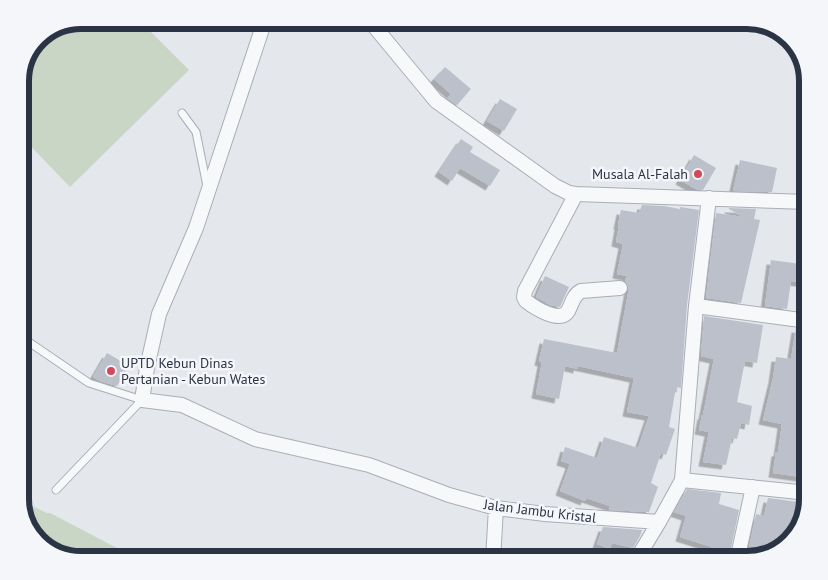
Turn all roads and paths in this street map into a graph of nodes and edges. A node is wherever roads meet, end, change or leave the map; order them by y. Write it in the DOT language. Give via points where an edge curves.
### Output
graph roads {
  1 [pos="262,29"];
  2 [pos="376,29"];
  3 [pos="182,113"];
  4 [pos="208,191"];
  5 [pos="576,194"];
  6 [pos="709,198"];
  7 [pos="799,202"];
  8 [pos="620,288"];
  9 [pos="696,306"];
  10 [pos="799,320"];
  11 [pos="29,342"];
  12 [pos="142,400"];
  13 [pos="682,480"];
  14 [pos="753,487"];
  15 [pos="56,490"];
  16 [pos="799,493"];
  17 [pos="496,508"];
  18 [pos="659,522"];
  19 [pos="494,551"];
  20 [pos="641,551"];
  21 [pos="739,551"];
  1 -- 4 [label="street"];
  2 -- 5 [label="street" via="436,102 555,186"];
  3 -- 4 [label="lane" via="196,132"];
  4 -- 12 [label="street" via="196,228 159,314"];
  5 -- 6 [label="street"];
  5 -- 8 [label="street" via="524,297 557,317 567,313 580,291"];
  6 -- 7 [label="street"];
  6 -- 9 [label="street"];
  9 -- 10 [label="street"];
  9 -- 13 [label="street"];
  11 -- 12 [label="lane" via="89,383"];
  12 -- 15 [label="lane"];
  12 -- 17 [label="street, Jalan Jambu Kristal" via="182,405 255,439 369,465 449,495"];
  13 -- 14 [label="street"];
  13 -- 18 [label="street"];
  14 -- 16 [label="street"];
  14 -- 21 [label="street"];
  17 -- 18 [label="street, Jalan Jambu Kristal"];
  17 -- 19 [label="street"];
  18 -- 20 [label="street"];
}
